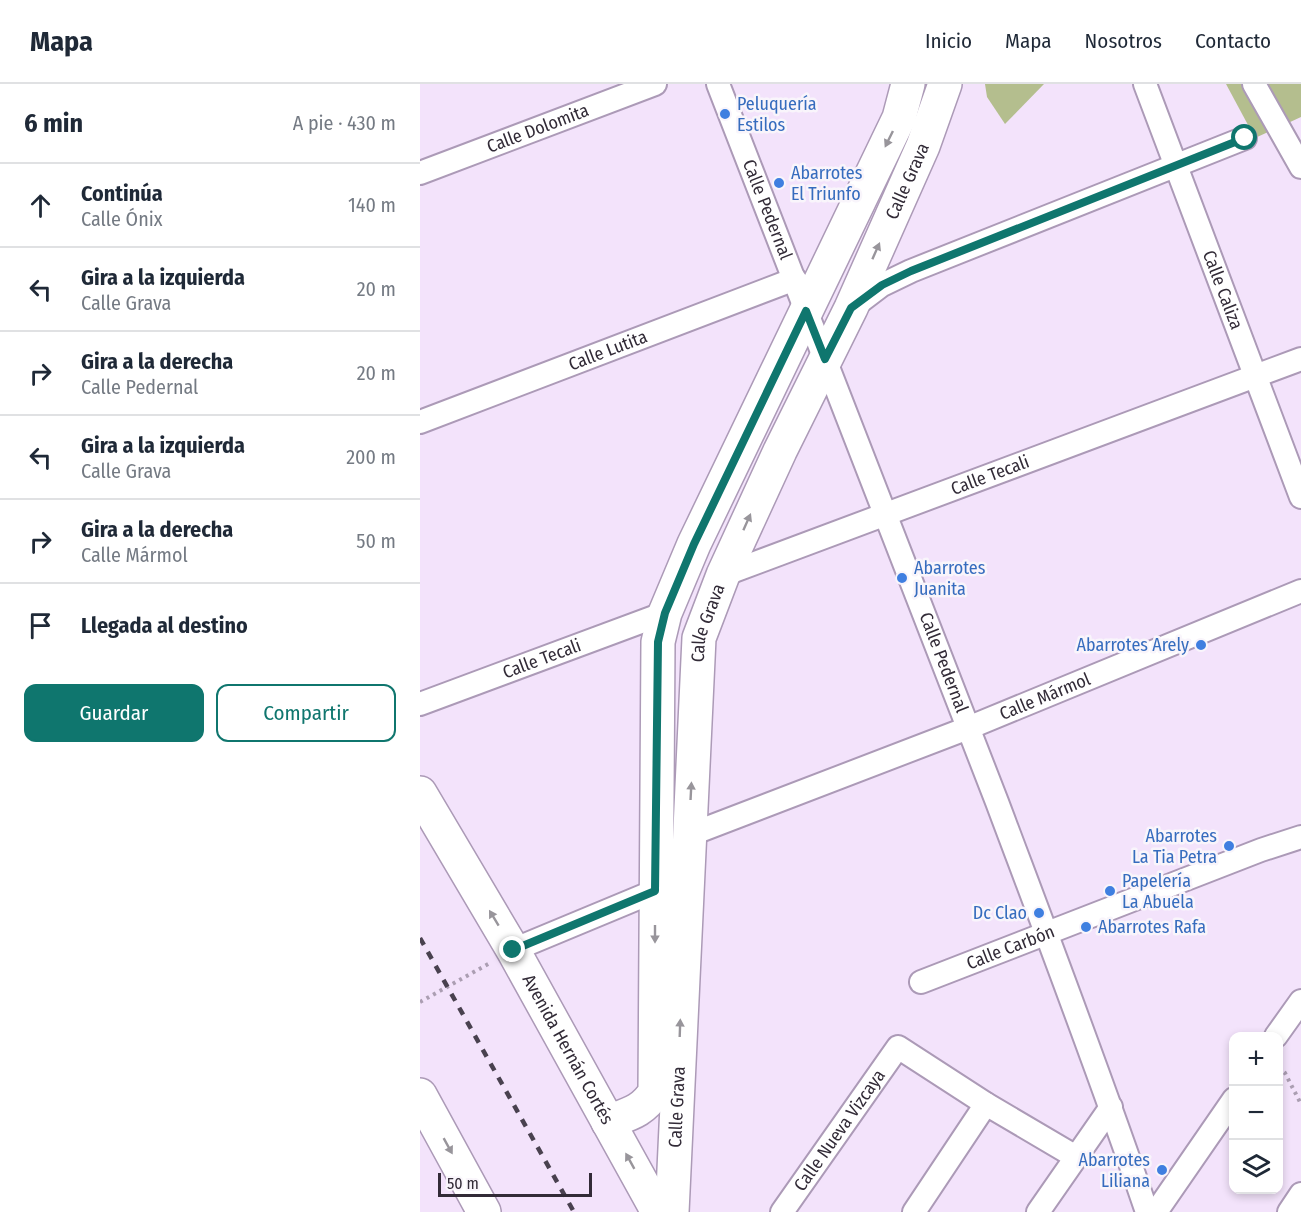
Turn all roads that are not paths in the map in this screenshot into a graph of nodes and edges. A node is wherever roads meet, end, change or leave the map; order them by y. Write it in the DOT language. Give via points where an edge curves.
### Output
graph roads {
  1 [pos="655,84"];
  2 [pos="718,84"];
  3 [pos="908,84"];
  4 [pos="945,84"];
  5 [pos="1145,84"];
  6 [pos="1254,84"];
  7 [pos="1245,138"];
  8 [pos="1174,166"];
  9 [pos="1301,167"];
  10 [pos="420,172"];
  11 [pos="795,279"];
  12 [pos="851,308"];
  13 [pos="806,311"];
  14 [pos="825,359"];
  15 [pos="1301,359"];
  16 [pos="1256,375"];
  17 [pos="420,422"];
  18 [pos="1301,497"];
  19 [pos="888,514"];
  20 [pos="723,575"];
  21 [pos="1301,591"];
  22 [pos="665,613"];
  23 [pos="420,704"];
  24 [pos="968,728"];
  25 [pos="420,794"];
  26 [pos="689,835"];
  27 [pos="1301,837"];
  28 [pos="655,891"];
  29 [pos="1046,933"];
  30 [pos="513,950"];
  31 [pos="921,982"];
  32 [pos="1301,1001"];
  33 [pos="1279,1032"];
  34 [pos="420,1095"];
  35 [pos="986,1104"];
  36 [pos="1229,1105"];
  37 [pos="1112,1107"];
  38 [pos="608,1122"];
  39 [pos="1076,1158"];
  40 [pos="1301,1194"];
  41 [pos="484,1212"];
  42 [pos="658,1212"];
  43 [pos="672,1212"];
  44 [pos="782,1212"];
  45 [pos="914,1212"];
  46 [pos="1038,1212"];
  47 [pos="1147,1212"];
  48 [pos="1156,1212"];
  49 [pos="1289,1212"];
  1 -- 10 [label="street, Calle Dolomita"];
  2 -- 11 [label="street, Calle Pedernal"];
  3 -- 13 [label="main road, Calle Grava, one-way" via="899,118"];
  12 -- 4 [label="main road, Calle Grava, one-way" via="923,146"];
  5 -- 8 [label="street, Calle Caliza"];
  6 -- 9 [label="street"];
  7 -- 8 [label="street"];
  8 -- 12 [label="street" via="911,271 882,285"];
  8 -- 16 [label="street, Calle Caliza"];
  11 -- 13 [label="street, Calle Pedernal"];
  11 -- 17 [label="street, Calle Lutita"];
  12 -- 14 [label="main road, Calle Grava"];
  13 -- 14 [label="street, Calle Pedernal"];
  13 -- 22 [label="main road, Calle Grava"];
  14 -- 19 [label="street, Calle Pedernal"];
  20 -- 14 [label="main road, Calle Grava, one-way"];
  15 -- 16 [label="street, Calle Tecali"];
  16 -- 18 [label="street, Calle Caliza"];
  16 -- 19 [label="street, Calle Tecali"];
  19 -- 20 [label="street, Calle Tecali"];
  19 -- 24 [label="street, Calle Pedernal"];
  26 -- 20 [label="main road, Calle Grava, one-way" via="699,638"];
  21 -- 24 [label="street, Calle Mármol"];
  22 -- 23 [label="street, Calle Tecali"];
  22 -- 28 [label="main road, Calle Grava" via="658,642"];
  24 -- 26 [label="street, Calle Mármol"];
  24 -- 29 [label="street, Calle Pedernal"];
  30 -- 25 [label="main road, Avenida Hernán Cortés, one-way"];
  43 -- 26 [label="main road, Calle Grava, one-way"];
  27 -- 29 [label="street, Calle Carbón"];
  28 -- 30 [label="street"];
  28 -- 38 [label="main road, Calle Grava, one-way" via="655,1092 647,1105"];
  29 -- 31 [label="street, Calle Carbón"];
  29 -- 37 [label="street, Calle Pedernal"];
  30 -- 38 [label="main road, Avenida Hernán Cortés"];
  32 -- 33 [label="street"];
  34 -- 41 [label="main road, one-way"];
  35 -- 39 [label="street"];
  35 -- 44 [label="street, Calle Nueva Vizcaya" via="898,1047"];
  35 -- 45 [label="street"];
  36 -- 48 [label="street"];
  37 -- 39 [label="street"];
  37 -- 47 [label="street, Calle Pedernal"];
  42 -- 38 [label="main road, Avenida Hernán Cortés, one-way"];
  39 -- 46 [label="street"];
  40 -- 49 [label="street"];
}
